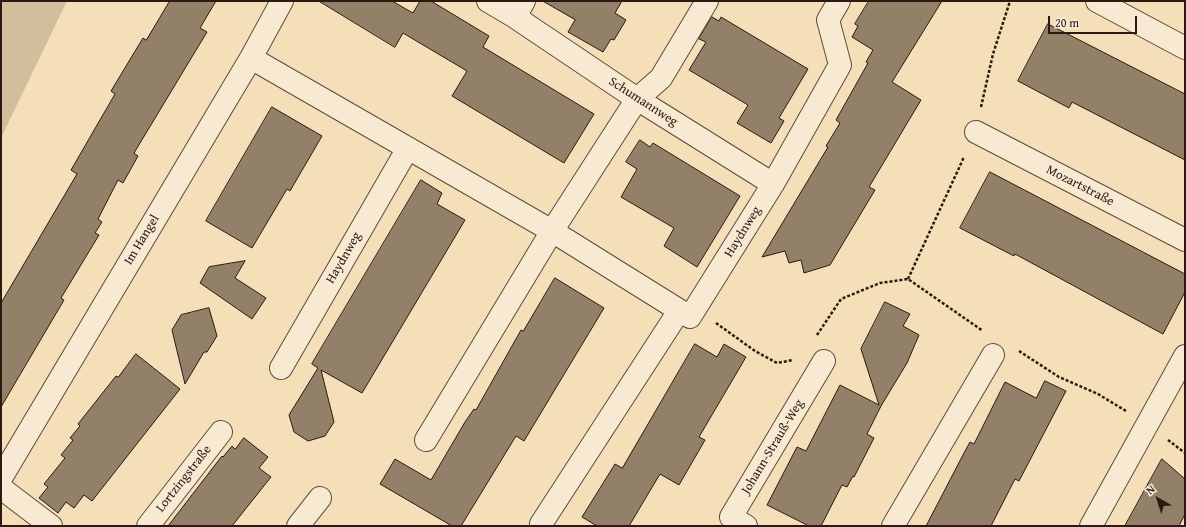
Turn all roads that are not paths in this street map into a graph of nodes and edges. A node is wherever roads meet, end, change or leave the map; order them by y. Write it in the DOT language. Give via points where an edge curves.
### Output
graph roads {
  1 [pos="282,1"];
  2 [pos="488,1"];
  3 [pos="707,1"];
  4 [pos="839,1"];
  5 [pos="1097,1"];
  6 [pos="520,9"];
  7 [pos="1185,48"];
  8 [pos="251,58"];
  9 [pos="637,99"];
  10 [pos="976,132"];
  11 [pos="408,148"];
  12 [pos="773,184"];
  13 [pos="552,231"];
  14 [pos="1185,240"];
  15 [pos="684,314"];
  16 [pos="993,355"];
  17 [pos="816,356"];
  18 [pos="1185,356"];
  19 [pos="281,368"];
  20 [pos="221,432"];
  21 [pos="426,440"];
  22 [pos="1,478"];
  23 [pos="1,488"];
  24 [pos="320,498"];
  25 [pos="541,524"];
  26 [pos="51,526"];
  27 [pos="148,526"];
  28 [pos="298,526"];
  29 [pos="746,526"];
  30 [pos="893,526"];
  31 [pos="1091,526"];
  1 -- 8 [label="street, Im Hangel"];
  2 -- 6 [label="street, Schumannweg"];
  3 -- 9 [label="street" via="661,78"];
  4 -- 12 [label="street, Haydnweg" via="828,20 840,65"];
  5 -- 7 [label="street"];
  6 -- 9 [label="street, Schumannweg"];
  8 -- 11 [label="street"];
  8 -- 22 [label="street, Im Hangel"];
  9 -- 12 [label="street, Schumannweg"];
  9 -- 13 [label="street"];
  10 -- 14 [label="street, Mozartstraße"];
  11 -- 13 [label="street"];
  11 -- 19 [label="street, Haydnweg"];
  12 -- 15 [label="street, Haydnweg"];
  13 -- 15 [label="street"];
  13 -- 21 [label="street"];
  15 -- 25 [label="street, Haydnweg"];
  16 -- 30 [label="street"];
  17 -- 29 [label="street, Johann-Strauß-Weg" via="731,517"];
  18 -- 31 [label="street"];
  20 -- 27 [label="street, Lortzingstraße"];
  23 -- 26 [label="street"];
  24 -- 28 [label="street"];
}
